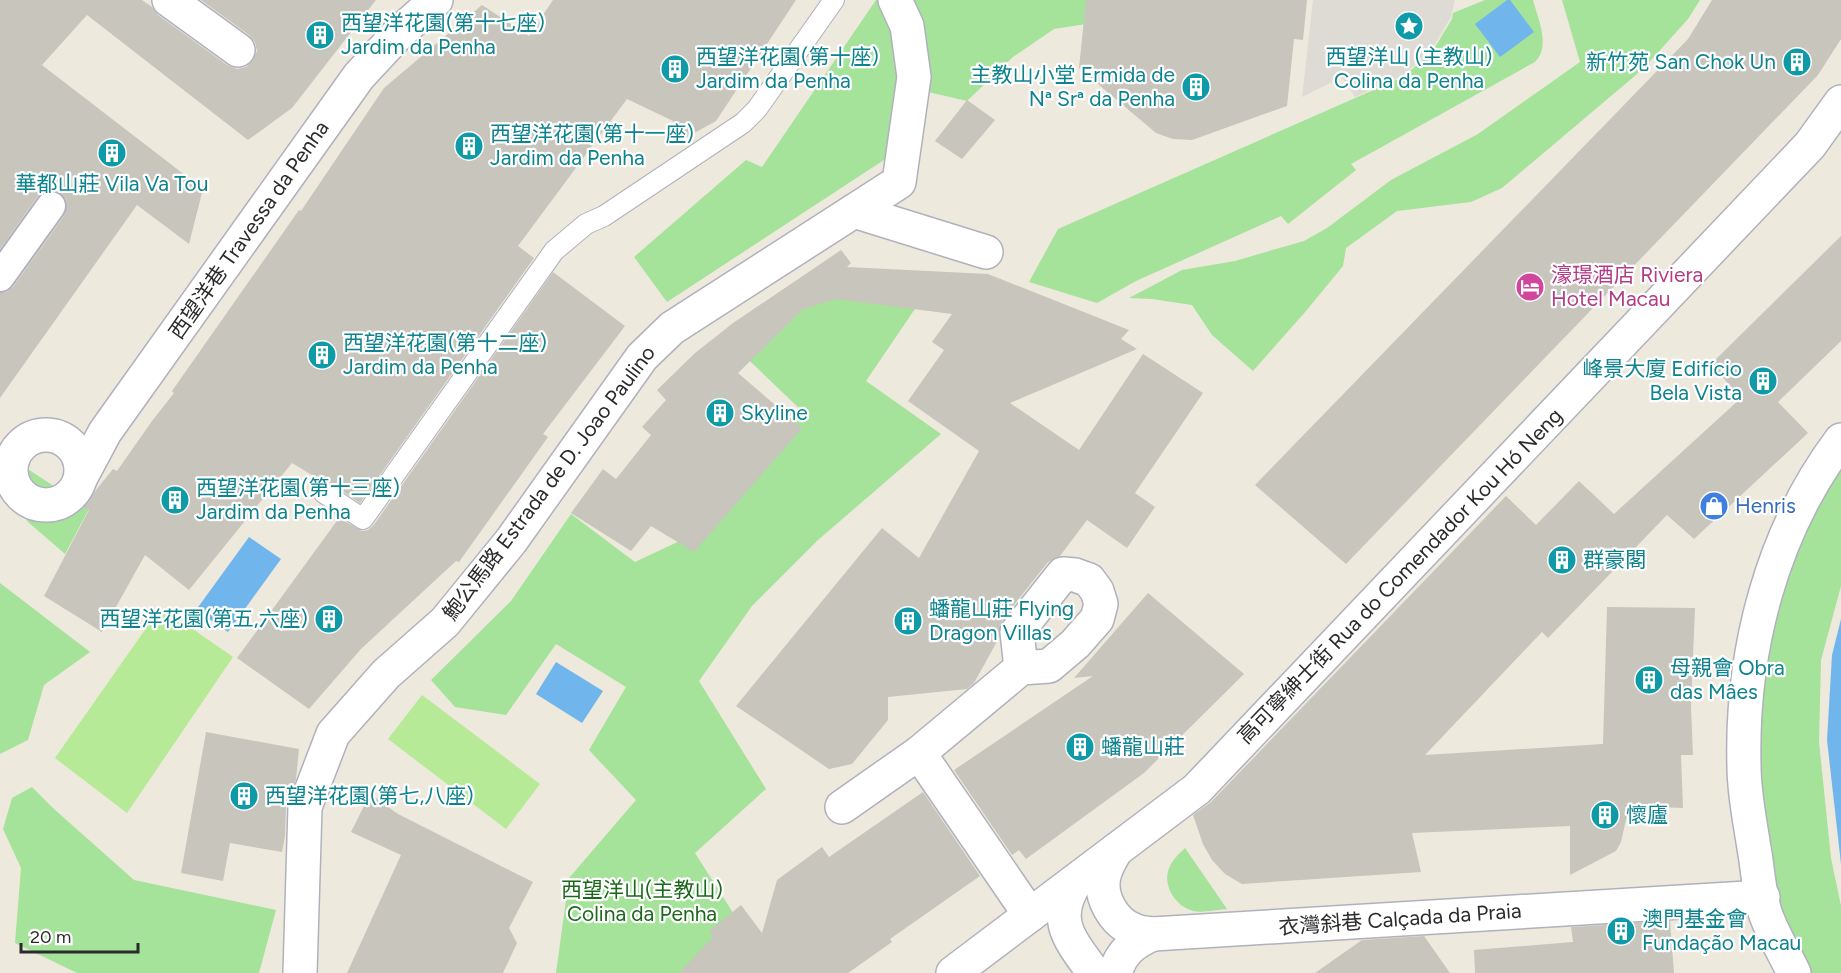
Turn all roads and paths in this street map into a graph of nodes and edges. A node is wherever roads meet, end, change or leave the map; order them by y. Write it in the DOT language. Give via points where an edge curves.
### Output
graph roads {
  1 [pos="436,0"];
  2 [pos="834,0"];
  3 [pos="895,0"];
  4 [pos="177,2"];
  5 [pos="238,50"];
  6 [pos="1841,102"];
  7 [pos="51,206"];
  8 [pos="854,212"];
  9 [pos="986,252"];
  10 [pos="0,277"];
  11 [pos="105,432"];
  12 [pos="62,438"];
  13 [pos="1841,440"];
  14 [pos="81,477"];
  15 [pos="324,493"];
  16 [pos="1021,668"];
  17 [pos="919,753"];
  18 [pos="842,807"];
  19 [pos="1116,850"];
  20 [pos="1762,897"];
  21 [pos="1054,899"];
  22 [pos="1119,922"];
  23 [pos="1153,934"];
  24 [pos="300,973"];
  25 [pos="953,973"];
  26 [pos="1094,973"];
  27 [pos="1116,973"];
  28 [pos="1794,973"];
  1 -- 11 [label="street, 西望洋巷 Travessa da Penha" via="359,76"];
  2 -- 15 [label="lane" via="743,123 604,216 586,224 554,251 363,519"];
  3 -- 8 [label="street, 鮑公馬路 Estrada de D. Joao Paulino" via="907,26 914,77 899,182"];
  4 -- 5 [label="street"];
  6 -- 19 [label="street, 高可寧紳士街 Rua do Comendador Kou Hó Neng" via="1810,145 1197,789"];
  7 -- 10 [label="street"];
  8 -- 9 [label="street"];
  8 -- 24 [label="street, 鮑公馬路 Estrada de D. Joao Paulino" via="672,328 642,357 511,541 445,622 386,674 333,734 305,807"];
  11 -- 12 [label="street" via="84,442"];
  11 -- 14 [label="street, 西望洋巷 Travessa da Penha"];
  12 -- 14 [label="street" via="78,454"];
  12 -- 14 [label="street" via="50,434 27,440 13,458 13,481 26,499 48,505 69,496"];
  13 -- 20 [label="street" via="1794,518 1764,598 1754,640 1747,683 1744,769"];
  16 -- 17 [label="street"];
  17 -- 18 [label="street"];
  17 -- 21 [label="street"];
  19 -- 21 [label="street, 高可寧紳士街 Rua do Comendador Kou Hó Neng"];
  19 -- 22 [label="street" via="1103,879 1104,895"];
  20 -- 23 [label="street, 衣灣斜巷 Calçada da Praia"];
  20 -- 28 [label="street" via="1765,914"];
  21 -- 22 [label="street, 衣灣斜巷 Calçada da Praia" via="1078,900 1095,906"];
  21 -- 25 [label="street, 高可寧紳士街 Rua do Comendador Kou Hó Neng"];
  21 -- 26 [label="street" via="1064,909 1070,939"];
  22 -- 23 [label="street, 衣灣斜巷 Calçada da Praia"];
  23 -- 27 [label="street" via="1125,952"];
}
